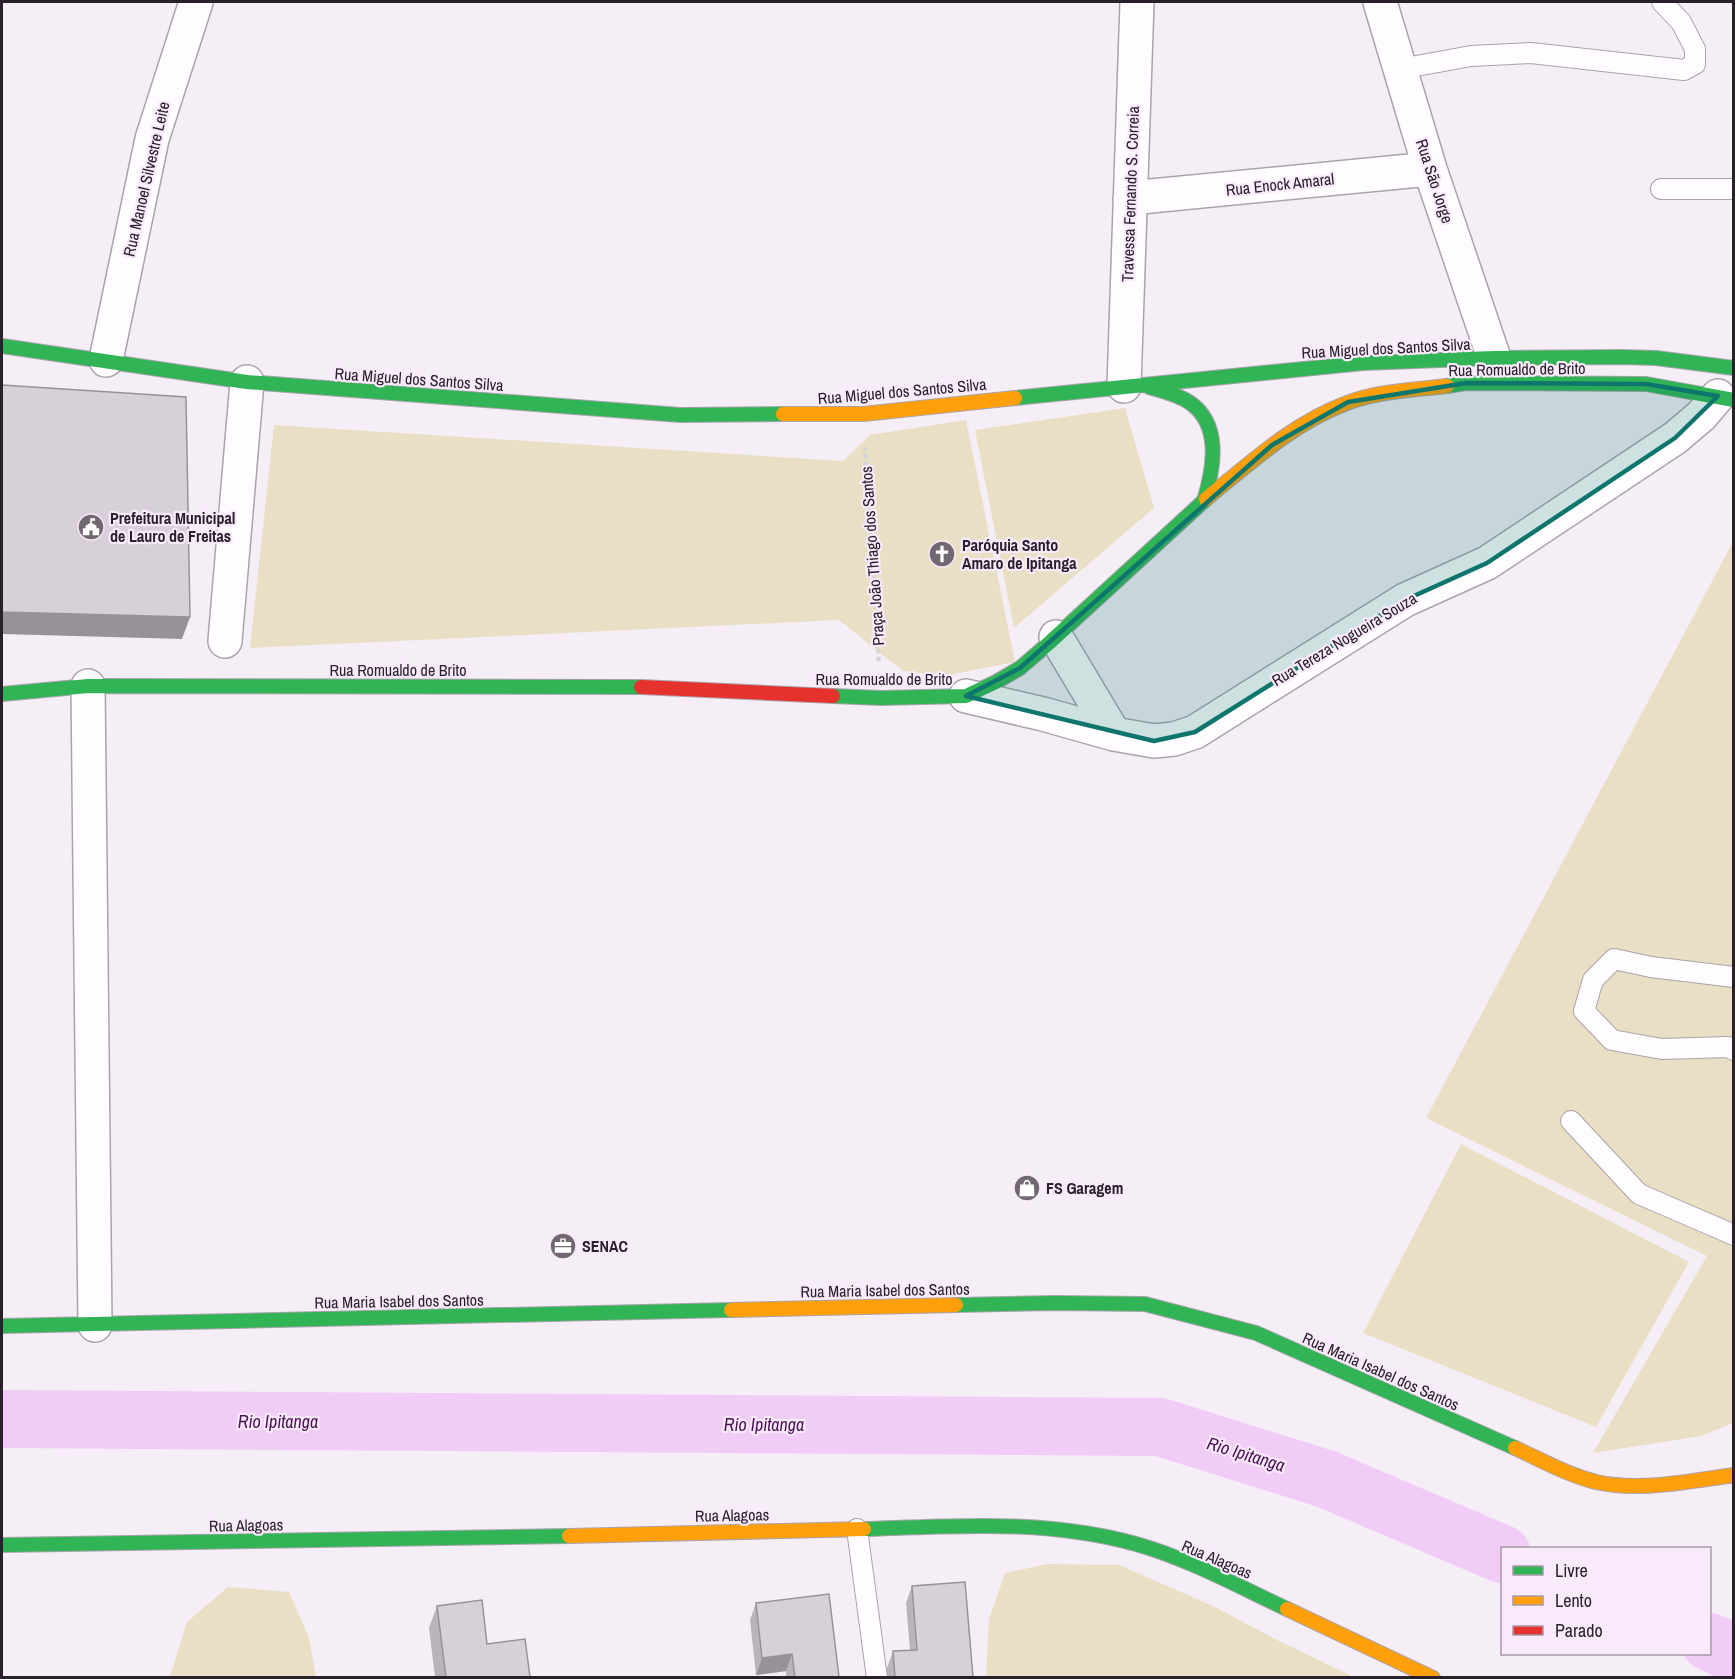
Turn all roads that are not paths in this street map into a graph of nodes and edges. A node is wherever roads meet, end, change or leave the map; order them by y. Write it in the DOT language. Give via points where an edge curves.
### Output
graph roads {
  1 [pos="196,2"];
  2 [pos="1137,2"];
  3 [pos="1380,2"];
  4 [pos="1662,2"];
  5 [pos="1400,69"];
  6 [pos="1430,169"];
  7 [pos="1661,189"];
  8 [pos="1734,189"];
  9 [pos="1130,198"];
  10 [pos="2,346"];
  11 [pos="1494,358"];
  12 [pos="106,360"];
  13 [pos="1734,368"];
  14 [pos="1226,377"];
  15 [pos="247,382"];
  16 [pos="1134,386"];
  17 [pos="1218,392"];
  18 [pos="1726,398"];
  19 [pos="1216,408"];
  20 [pos="1227,440"];
  21 [pos="1240,452"];
  22 [pos="1255,458"];
  23 [pos="1204,501"];
  24 [pos="1056,637"];
  25 [pos="225,641"];
  26 [pos="88,686"];
  27 [pos="2,694"];
  28 [pos="966,696"];
  29 [pos="1114,734"];
  30 [pos="1734,978"];
  31 [pos="1734,1050"];
  32 [pos="1571,1121"];
  33 [pos="1734,1235"];
  34 [pos="95,1325"];
  35 [pos="2,1326"];
  36 [pos="1734,1475"];
  37 [pos="857,1529"];
  38 [pos="2,1545"];
  39 [pos="876,1677"];
  40 [pos="1433,1677"];
  1 -- 12 [label="street, Rua Manoel Silvestre Leite" via="152,139"];
  2 -- 9 [label="street, Travessa Fernando S. Correia"];
  3 -- 5 [label="street, Rua São Jorge"];
  4 -- 5 [label="lane" via="1681,22 1695,49 1695,63 1684,70 1531,53 1471,56"];
  5 -- 6 [label="street, Rua São Jorge"];
  6 -- 9 [label="street, Rua Enock Amaral"];
  6 -- 11 [label="street, Rua São Jorge"];
  7 -- 8 [label="lane"];
  9 -- 16 [label="street, Travessa Fernando S. Correia"];
  10 -- 12 [label="street, Rua Miguel dos Santos Silva"];
  11 -- 13 [label="street, Rua Miguel dos Santos Silva" via="1656,358"];
  11 -- 14 [label="street, Rua Miguel dos Santos Silva" via="1363,363"];
  12 -- 15 [label="street, Rua Miguel dos Santos Silva"];
  14 -- 16 [label="street, Rua Miguel dos Santos Silva"];
  14 -- 17 [label="street"];
  15 -- 16 [label="street, Rua Miguel dos Santos Silva" via="680,416 862,414"];
  15 -- 25 [label="street"];
  16 -- 23 [label="street" via="1172,394 1192,404 1203,418 1215,458"];
  18 -- 22 [label="street, Rua Romualdo de Brito" via="1646,384 1477,383 1371,396 1310,419"];
  18 -- 29 [label="street, Rua Tereza Nogueira Souza" via="1675,438 1487,563 1405,600 1195,732 1174,740 1154,741"];
  19 -- 20 [label="street"];
  21 -- 22 [label="street"];
  22 -- 23 [label="street, Rua Romualdo de Brito"];
  23 -- 24 [label="street, Rua Romualdo de Brito"];
  24 -- 28 [label="street, Rua Romualdo de Brito" via="1020,668"];
  24 -- 29 [label="street"];
  26 -- 27 [label="street, Rua Romualdo de Brito"];
  26 -- 28 [label="street, Rua Romualdo de Brito" via="654,687 881,698"];
  26 -- 34 [label="street"];
  28 -- 29 [label="street, Rua Tereza Nogueira Souza"];
  30 -- 31 [label="lane" via="1614,959 1593,980 1584,1011 1612,1040 1662,1049"];
  32 -- 33 [label="lane" via="1639,1194"];
  34 -- 35 [label="street, Rua Maria Isabel dos Santos"];
  34 -- 36 [label="street, Rua Maria Isabel dos Santos" via="1031,1303 1145,1304 1256,1333 1575,1475 1601,1483 1629,1485"];
  37 -- 38 [label="street, Rua Alagoas"];
  37 -- 39 [label="lane"];
  37 -- 40 [label="street, Rua Alagoas" via="1016,1525 1067,1530 1136,1545 1196,1566"];
}
